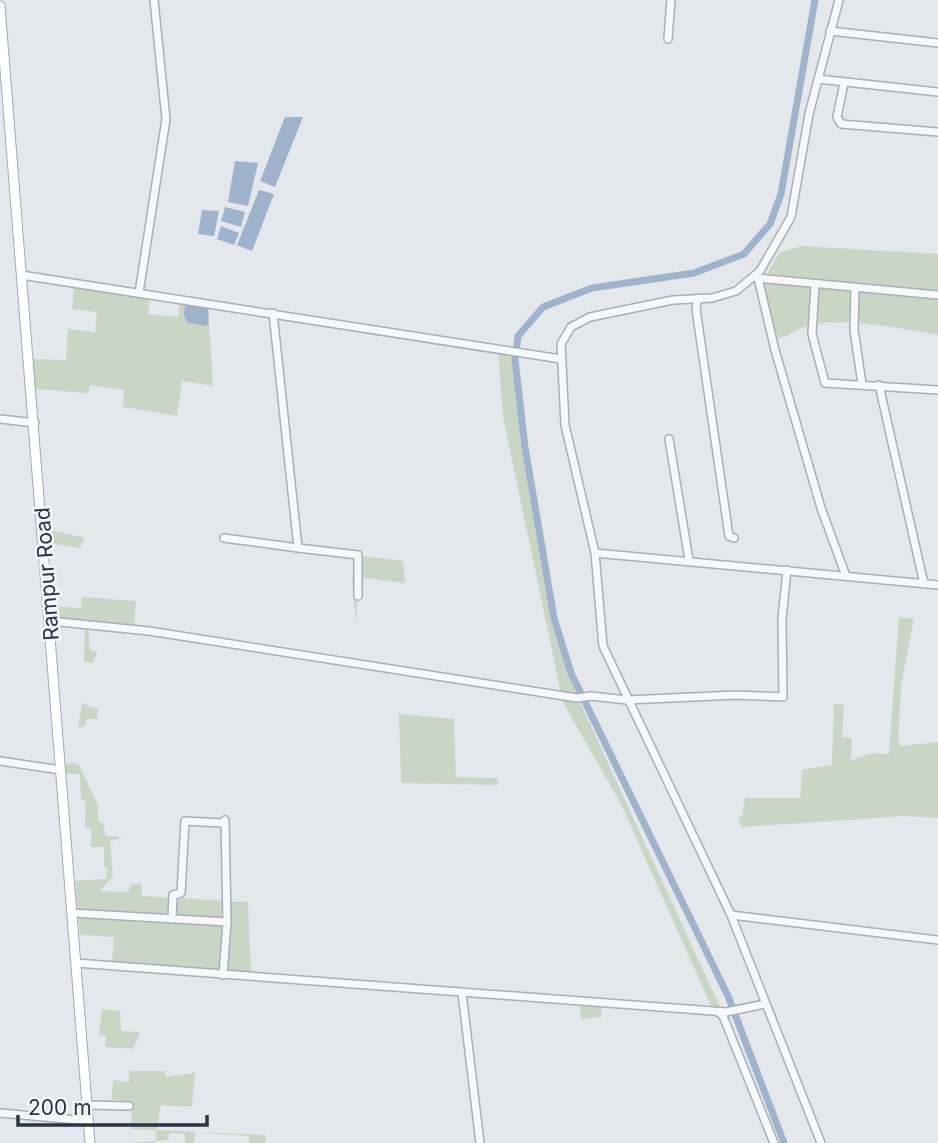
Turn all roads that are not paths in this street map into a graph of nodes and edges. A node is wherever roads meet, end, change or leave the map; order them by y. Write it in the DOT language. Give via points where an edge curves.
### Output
graph roads {
  1 [pos="154,0"];
  2 [pos="671,0"];
  3 [pos="839,0"];
  4 [pos="0,6"];
  5 [pos="830,31"];
  6 [pos="668,39"];
  7 [pos="938,43"];
  8 [pos="818,79"];
  9 [pos="844,83"];
  10 [pos="938,92"];
  11 [pos="938,132"];
  12 [pos="21,275"];
  13 [pos="756,278"];
  14 [pos="815,285"];
  15 [pos="855,289"];
  16 [pos="139,293"];
  17 [pos="938,295"];
  18 [pos="698,298"];
  19 [pos="273,313"];
  20 [pos="561,359"];
  21 [pos="862,384"];
  22 [pos="879,385"];
  23 [pos="938,390"];
  24 [pos="0,419"];
  25 [pos="34,423"];
  26 [pos="669,439"];
  27 [pos="224,538"];
  28 [pos="734,538"];
  29 [pos="298,548"];
  30 [pos="595,553"];
  31 [pos="689,560"];
  32 [pos="787,570"];
  33 [pos="846,576"];
  34 [pos="923,584"];
  35 [pos="938,585"];
  36 [pos="359,596"];
  37 [pos="50,621"];
  38 [pos="627,701"];
  39 [pos="0,761"];
  40 [pos="61,770"];
  41 [pos="72,913"];
  42 [pos="731,915"];
  43 [pos="172,919"];
  44 [pos="227,922"];
  45 [pos="938,940"];
  46 [pos="76,963"];
  47 [pos="223,975"];
  48 [pos="462,993"];
  49 [pos="765,1004"];
  50 [pos="717,1011"];
  51 [pos="87,1105"];
  52 [pos="129,1105"];
  53 [pos="0,1112"];
  54 [pos="88,1121"];
  55 [pos="90,1143"];
  56 [pos="480,1143"];
  57 [pos="774,1143"];
  58 [pos="821,1143"];
  1 -- 16 [label="street" via="166,119"];
  2 -- 6 [label="street"];
  3 -- 5 [label="street"];
  4 -- 12 [label="main road, Rampur Road"];
  5 -- 7 [label="street"];
  5 -- 8 [label="street"];
  8 -- 9 [label="street"];
  8 -- 13 [label="street" via="790,217"];
  9 -- 10 [label="street"];
  9 -- 11 [label="street" via="837,117 841,124"];
  12 -- 16 [label="street"];
  12 -- 25 [label="main road, Rampur Road"];
  13 -- 14 [label="street"];
  13 -- 18 [label="street" via="736,291"];
  13 -- 33 [label="street" via="821,508"];
  14 -- 15 [label="street"];
  14 -- 21 [label="street" via="813,334 825,383"];
  15 -- 17 [label="street"];
  15 -- 21 [label="street" via="854,330"];
  16 -- 19 [label="street"];
  18 -- 20 [label="street" via="590,317 566,334"];
  18 -- 28 [label="street" via="717,471 729,536"];
  19 -- 20 [label="street"];
  19 -- 29 [label="street"];
  20 -- 30 [label="street" via="565,425"];
  21 -- 22 [label="street"];
  22 -- 23 [label="street"];
  22 -- 34 [label="street"];
  24 -- 25 [label="street"];
  25 -- 37 [label="main road, Rampur Road"];
  26 -- 31 [label="street"];
  27 -- 29 [label="street"];
  29 -- 36 [label="street" via="358,555"];
  30 -- 31 [label="street"];
  30 -- 38 [label="street" via="603,646"];
  31 -- 32 [label="street"];
  32 -- 33 [label="street"];
  32 -- 38 [label="street" via="783,697"];
  33 -- 34 [label="street"];
  34 -- 35 [label="street"];
  37 -- 38 [label="street" via="149,631 577,698"];
  37 -- 40 [label="main road, Rampur Road"];
  38 -- 42 [label="street"];
  39 -- 40 [label="street"];
  40 -- 41 [label="main road, Rampur Road"];
  41 -- 43 [label="street"];
  41 -- 46 [label="main road, Rampur Road"];
  42 -- 45 [label="street"];
  42 -- 49 [label="street"];
  43 -- 44 [label="street"];
  43 -- 44 [label="street" via="173,895 181,893 185,821 225,820"];
  44 -- 47 [label="street"];
  46 -- 47 [label="street"];
  46 -- 51 [label="main road, Rampur Road"];
  47 -- 48 [label="street"];
  48 -- 50 [label="street"];
  48 -- 56 [label="street"];
  49 -- 50 [label="street"];
  49 -- 58 [label="street"];
  50 -- 57 [label="street" via="723,1016"];
  51 -- 52 [label="street"];
  51 -- 54 [label="main road, Rampur Road"];
  53 -- 54 [label="street"];
  54 -- 55 [label="main road, Rampur Road"];
}
